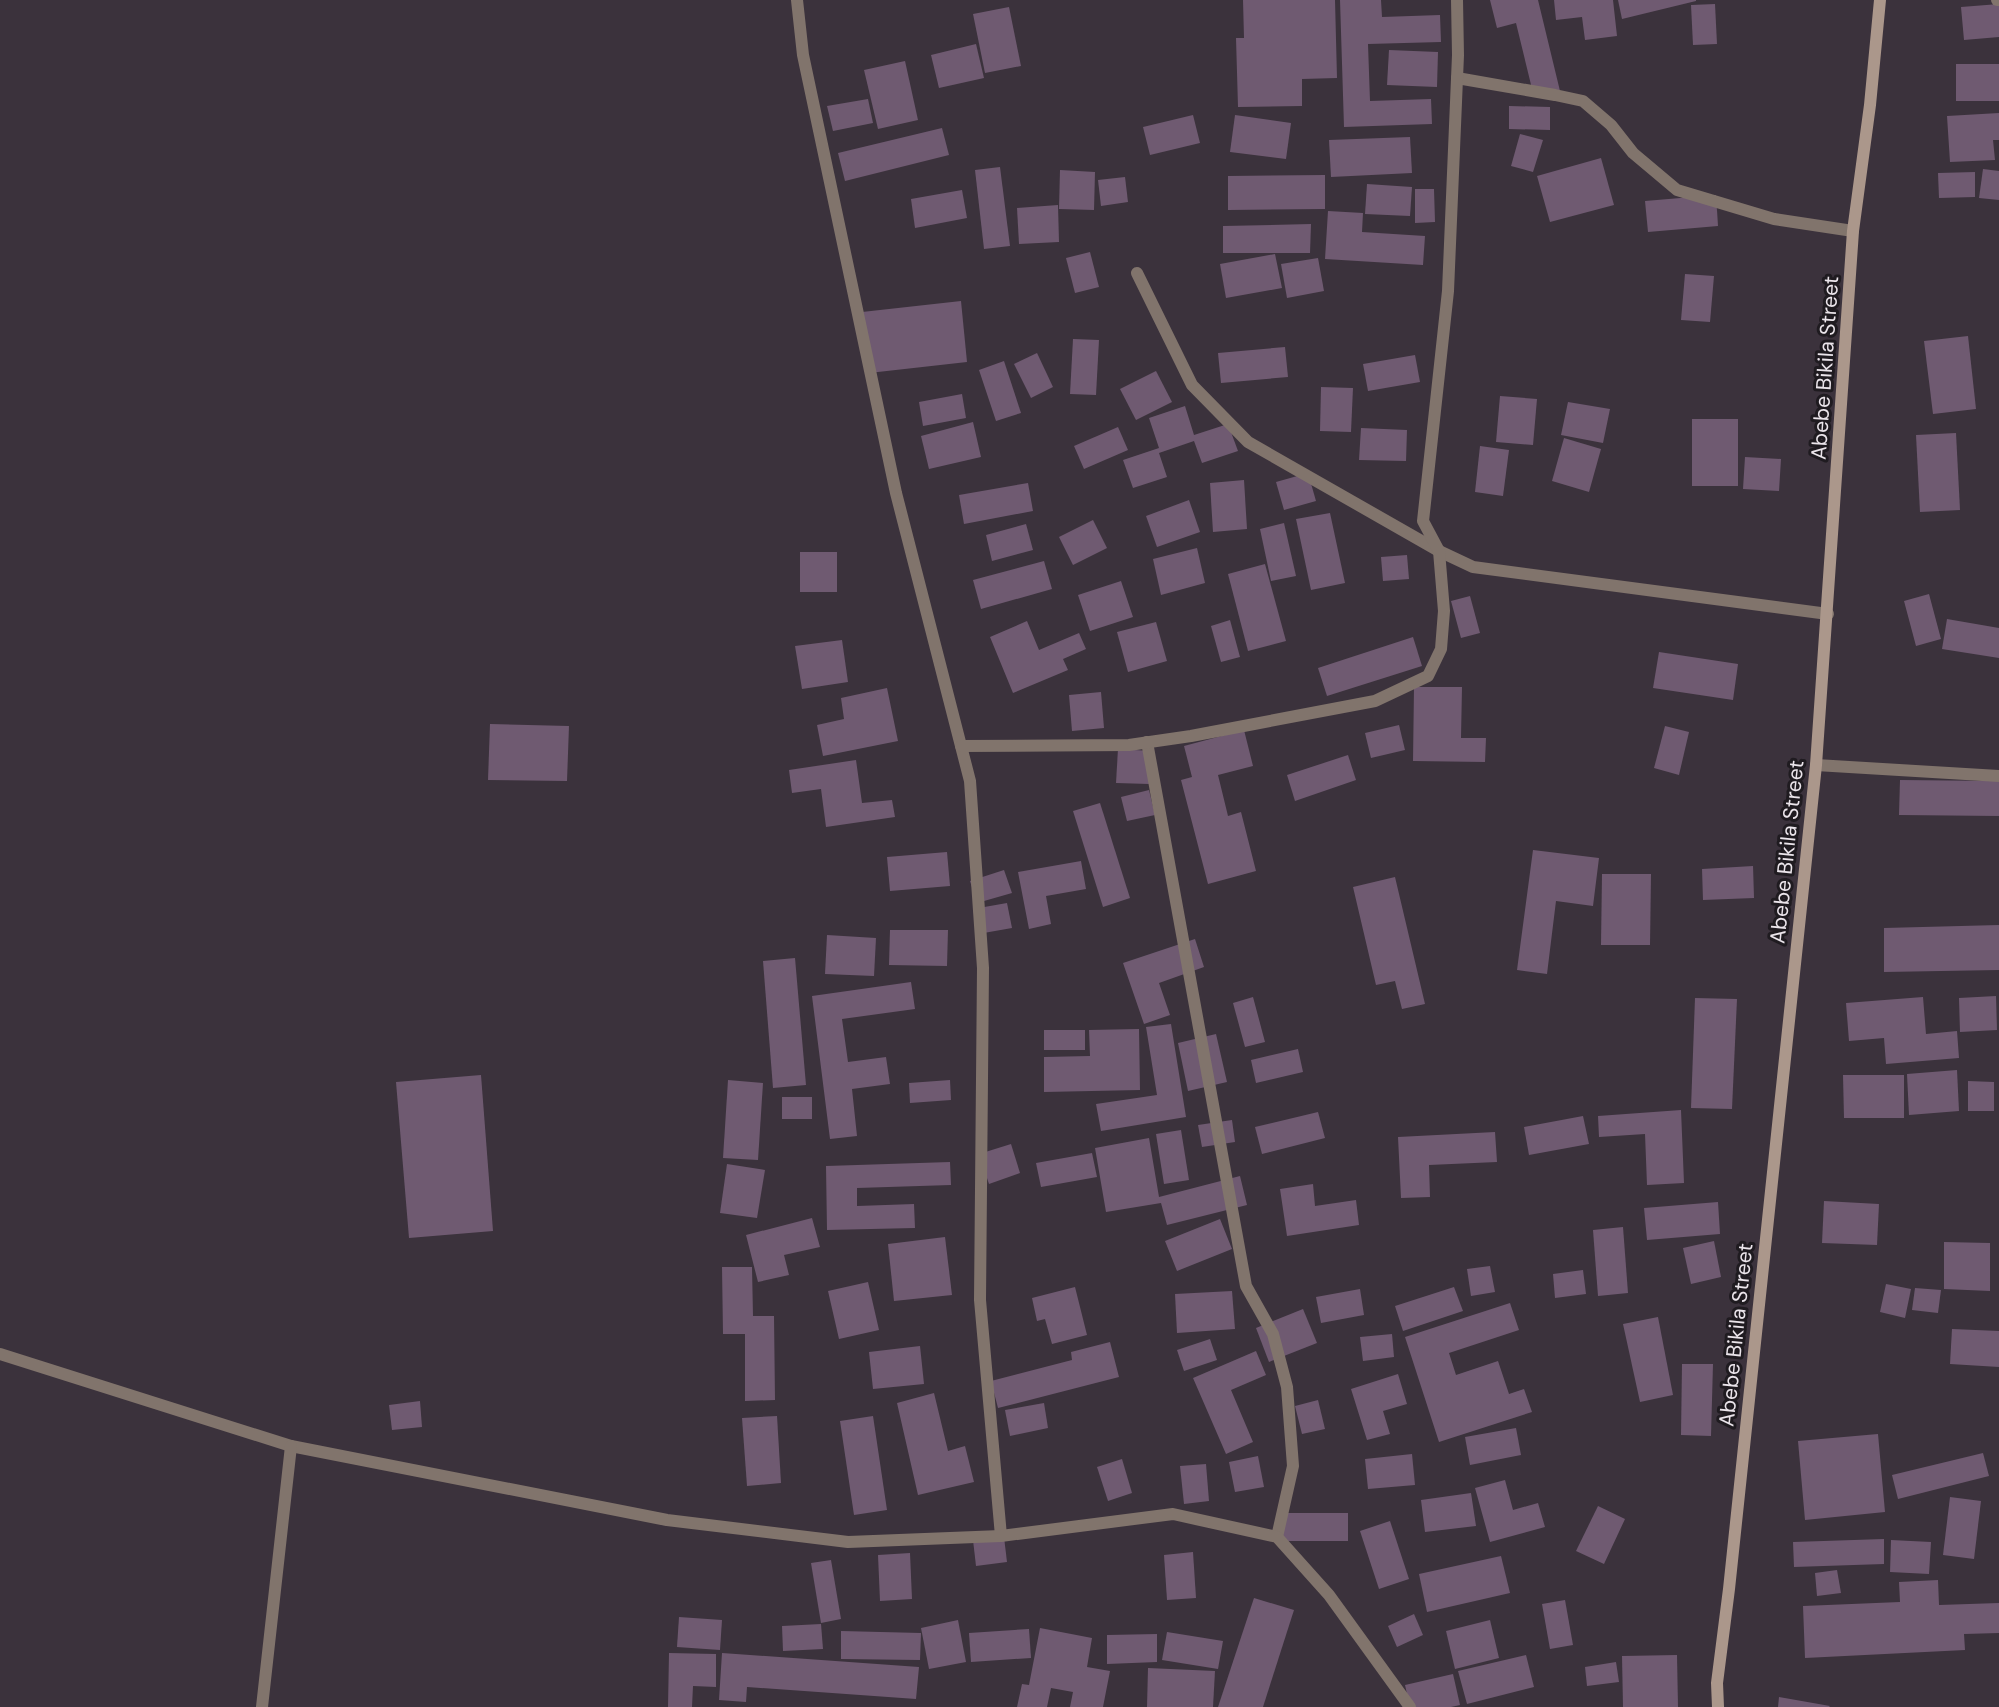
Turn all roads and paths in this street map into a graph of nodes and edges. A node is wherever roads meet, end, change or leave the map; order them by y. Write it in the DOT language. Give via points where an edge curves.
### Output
graph roads {
  1 [pos="797,0"];
  2 [pos="1457,0"];
  3 [pos="1880,0"];
  4 [pos="1457,78"];
  5 [pos="1853,231"];
  6 [pos="1137,273"];
  7 [pos="1439,551"];
  8 [pos="1828,614"];
  9 [pos="1147,742"];
  10 [pos="961,746"];
  11 [pos="1816,765"];
  12 [pos="1999,776"];
  13 [pos="0,1354"];
  14 [pos="291,1446"];
  15 [pos="1001,1536"];
  16 [pos="1276,1537"];
  17 [pos="262,1707"];
  18 [pos="1410,1707"];
  19 [pos="1718,1707"];
  1 -- 10 [label="street" via="803,55 896,493"];
  2 -- 4 [label="street"];
  3 -- 5 [label="main road, Abebe Bikila Street"];
  4 -- 5 [label="street" via="1583,101 1611,125 1633,153 1677,190 1774,219"];
  4 -- 7 [label="street" via="1448,291 1423,521"];
  5 -- 8 [label="main road, Abebe Bikila Street"];
  6 -- 7 [label="street" via="1192,385 1248,442"];
  7 -- 8 [label="street" via="1473,567"];
  7 -- 9 [label="street" via="1444,611 1441,650 1428,676 1375,701"];
  8 -- 11 [label="main road, Abebe Bikila Street"];
  9 -- 10 [label="street"];
  9 -- 16 [label="street" via="1246,1286 1272,1334 1287,1387 1293,1466"];
  10 -- 15 [label="street" via="970,781 983,968 980,1300"];
  11 -- 12 [label="street"];
  11 -- 19 [label="main road, Abebe Bikila Street" via="1717,1683"];
  13 -- 14 [label="street"];
  14 -- 15 [label="street" via="667,1520 848,1542"];
  14 -- 17 [label="street"];
  15 -- 16 [label="street" via="1173,1514"];
  16 -- 18 [label="street" via="1329,1595"];
}
